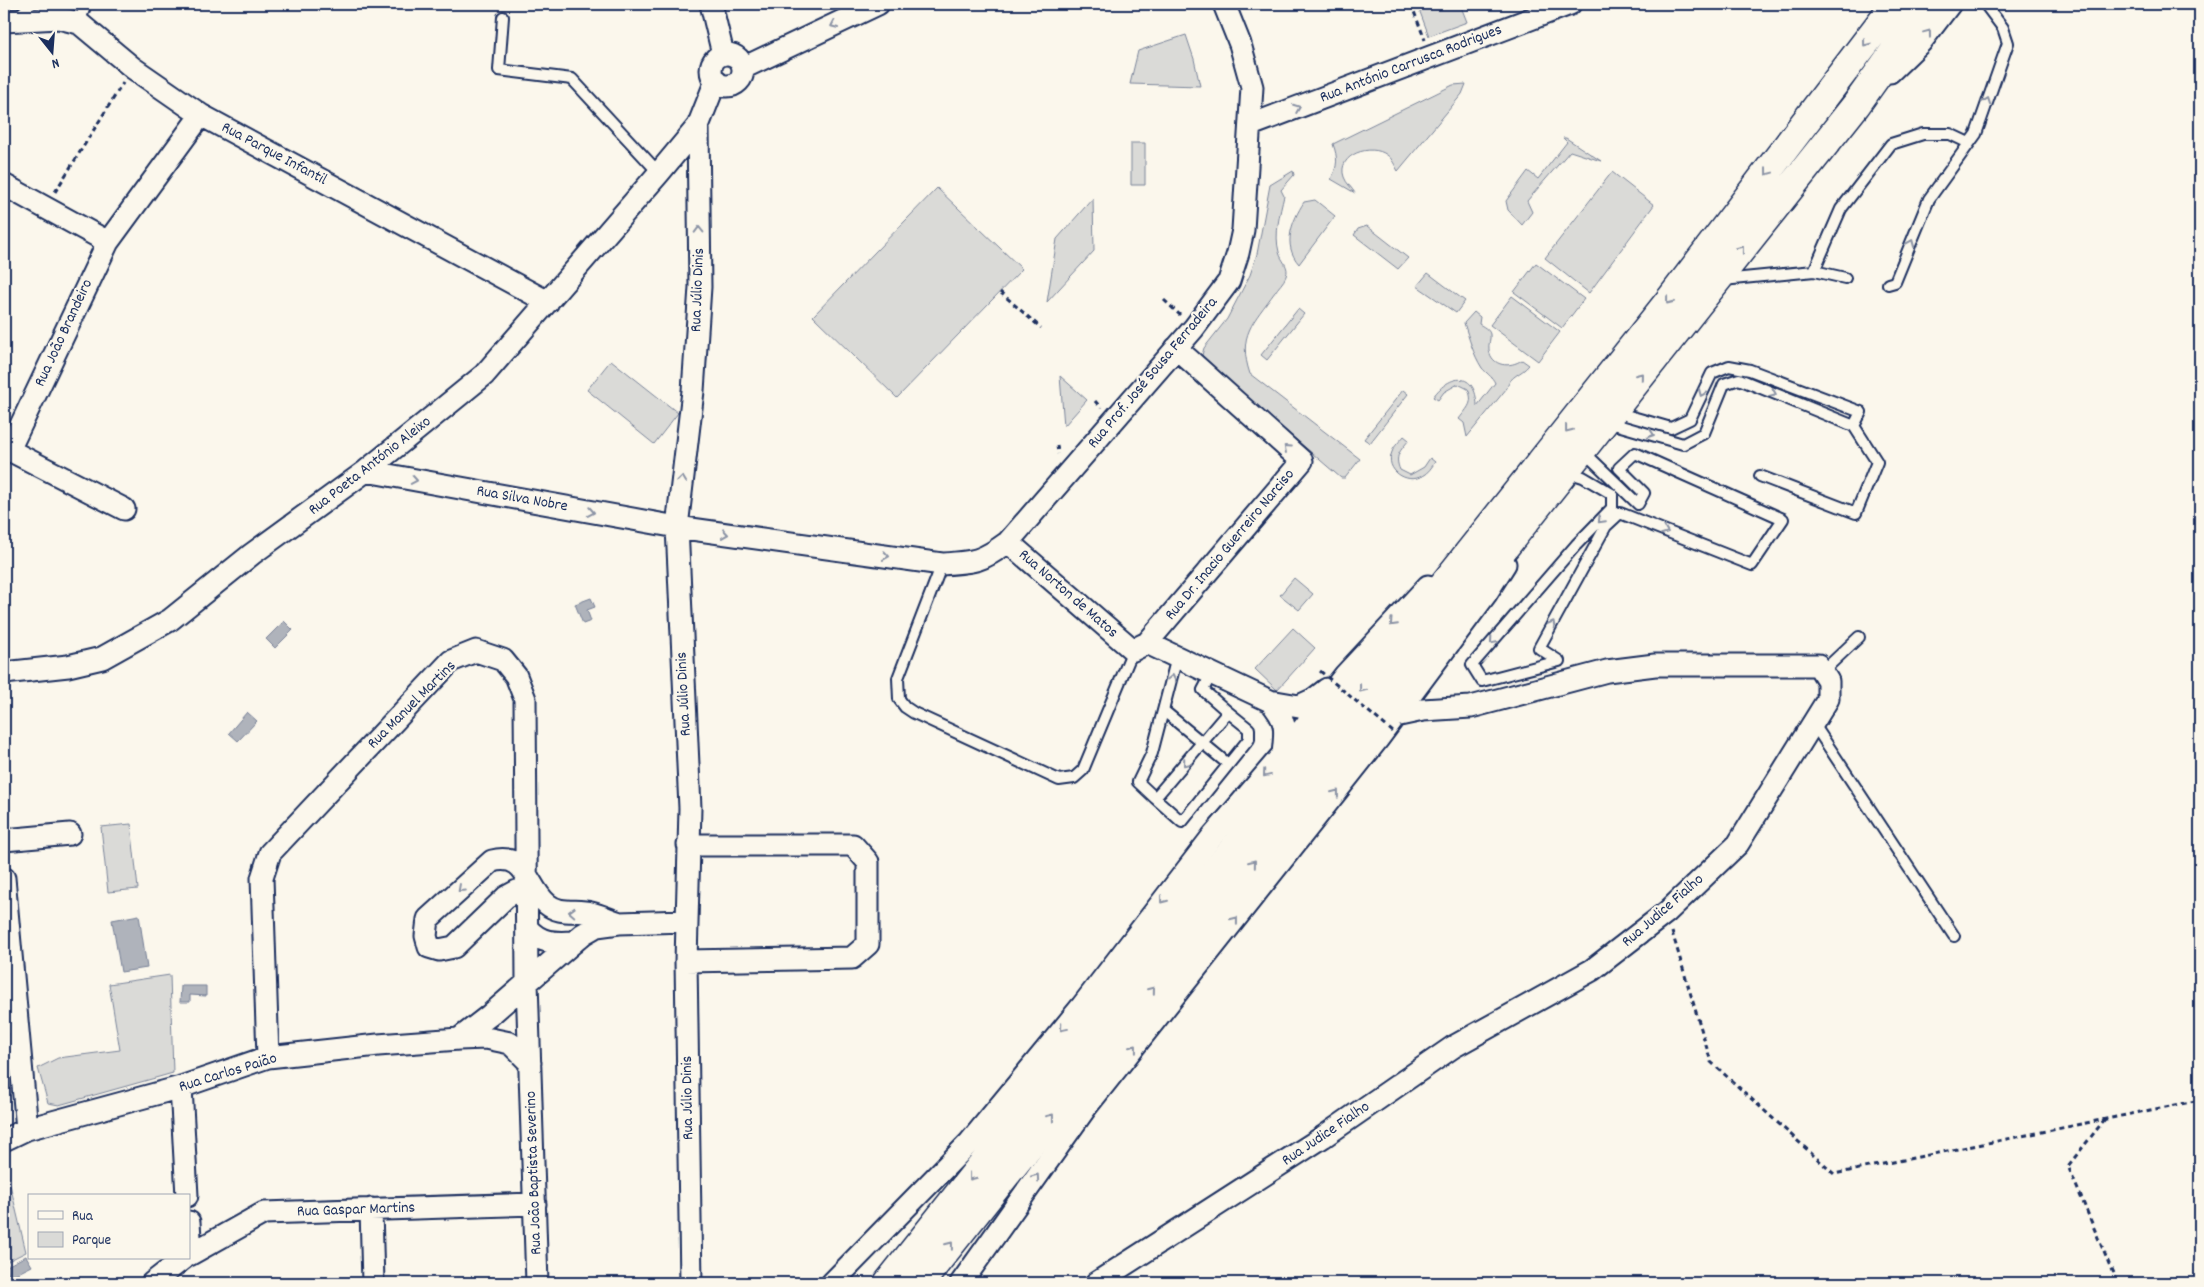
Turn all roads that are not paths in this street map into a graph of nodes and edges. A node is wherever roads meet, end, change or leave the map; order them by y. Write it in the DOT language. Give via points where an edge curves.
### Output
graph roads {
  1 [pos="31,4"];
  2 [pos="711,4"];
  3 [pos="878,4"];
  4 [pos="1224,4"];
  5 [pos="1570,4"];
  6 [pos="1895,4"];
  7 [pos="1928,4"];
  8 [pos="1950,4"];
  9 [pos="1985,4"];
  10 [pos="82,14"];
  11 [pos="503,17"];
  12 [pos="10,20"];
  13 [pos="723,54"];
  14 [pos="743,68"];
  15 [pos="717,82"];
  16 [pos="1856,104"];
  17 [pos="201,115"];
  18 [pos="1251,125"];
  19 [pos="698,126"];
  20 [pos="1969,143"];
  21 [pos="664,167"];
  22 [pos="4,185"];
  23 [pos="108,242"];
  24 [pos="1814,271"];
  25 [pos="1845,278"];
  26 [pos="1717,280"];
  27 [pos="1888,284"];
  28 [pos="548,302"];
  29 [pos="1176,348"];
  30 [pos="1608,416"];
  31 [pos="1854,426"];
  32 [pos="1582,449"];
  33 [pos="366,471"];
  34 [pos="1551,475"];
  35 [pos="1760,476"];
  36 [pos="124,509"];
  37 [pos="677,527"];
  38 [pos="1008,542"];
  39 [pos="942,564"];
  40 [pos="1858,637"];
  41 [pos="1140,646"];
  42 [pos="1177,657"];
  43 [pos="1431,668"];
  44 [pos="1822,672"];
  45 [pos="4,673"];
  46 [pos="1212,673"];
  47 [pos="1345,675"];
  48 [pos="1270,701"];
  49 [pos="1452,708"];
  50 [pos="1164,711"];
  51 [pos="1228,712"];
  52 [pos="1813,723"];
  53 [pos="1394,724"];
  54 [pos="1203,743"];
  55 [pos="1283,754"];
  56 [pos="1228,764"];
  57 [pos="1155,798"];
  58 [pos="70,834"];
  59 [pos="4,840"];
  60 [pos="688,846"];
  61 [pos="483,869"];
  62 [pos="4,878"];
  63 [pos="527,883"];
  64 [pos="506,897"];
  65 [pos="686,921"];
  66 [pos="619,923"];
  67 [pos="527,928"];
  68 [pos="1954,936"];
  69 [pos="574,942"];
  70 [pos="686,962"];
  71 [pos="528,982"];
  72 [pos="459,1039"];
  73 [pos="268,1058"];
  74 [pos="530,1063"];
  75 [pos="181,1087"];
  76 [pos="27,1129"];
  77 [pos="4,1140"];
  78 [pos="187,1194"];
  79 [pos="535,1204"];
  80 [pos="371,1209"];
  81 [pos="190,1254"];
  82 [pos="182,1260"];
  83 [pos="152,1283"];
  84 [pos="373,1283"];
  85 [pos="537,1283"];
  86 [pos="693,1283"];
  87 [pos="832,1283"];
  88 [pos="888,1283"];
  89 [pos="920,1283"];
  90 [pos="961,1283"];
  91 [pos="1096,1283"];
  1 -- 12 [label="lane"];
  2 -- 13 [label="street"];
  3 -- 14 [label="street, one-way"];
  4 -- 18 [label="street, Rua Prof. José Sousa Ferradeira" via="1252,87"];
  18 -- 5 [label="street, Rua António Carrusca Rodrigues, one-way"];
  6 -- 34 [label="main road, one-way" via="1675,293"];
  7 -- 16 [label="main road"];
  16 -- 8 [label="street, one-way" via="1921,42"];
  20 -- 9 [label="lane, one-way" via="1976,134 2008,43 2003,28"];
  10 -- 12 [label="street, Rua Parque Infantil"];
  10 -- 17 [label="street, Rua Parque Infantil" via="133,68"];
  11 -- 21 [label="lane" via="499,70 572,78"];
  13 -- 14 [label="street" via="738,58"];
  13 -- 15 [label="street" via="712,64 712,74"];
  14 -- 15 [label="street" via="738,82 727,86"];
  15 -- 19 [label="street"];
  26 -- 16 [label="main road, one-way"];
  17 -- 23 [label="street, Rua João Brandeiro"];
  17 -- 28 [label="street, Rua Parque Infantil"];
  18 -- 29 [label="street, Rua Prof. José Sousa Ferradeira" via="1243,230 1229,281"];
  19 -- 21 [label="street, Rua Poeta António Aleixo"];
  37 -- 19 [label="street, Rua Júlio Dinis, one-way" via="693,391 700,287"];
  20 -- 24 [label="lane" via="1950,134 1923,134 1891,144 1841,209"];
  27 -- 20 [label="lane, one-way" via="1895,282 1929,199"];
  21 -- 28 [label="street, Rua Poeta António Aleixo"];
  22 -- 23 [label="street"];
  23 -- 36 [label="street, Rua João Brandeiro" via="9,450"];
  24 -- 25 [label="lane"];
  24 -- 26 [label="lane"];
  30 -- 26 [label="main road, one-way"];
  28 -- 33 [label="street, Rua Poeta António Aleixo" via="484,375"];
  29 -- 38 [label="street, Rua Prof. José Sousa Ferradeira"];
  41 -- 29 [label="street, Rua Dr. Inacio Guerreiro Narciso, one-way" via="1302,460"];
  30 -- 31 [label="lane, one-way" via="1683,444 1704,433 1724,384 1739,379"];
  31 -- 30 [label="lane, one-way" via="1861,412 1750,370 1729,366 1712,373 1690,419 1670,428"];
  30 -- 32 [label="main road"];
  31 -- 35 [label="lane" via="1877,462 1856,513"];
  32 -- 34 [label="main road"];
  34 -- 32 [label="lane, one-way" via="1583,476 1612,494 1612,508 1472,665 1482,682 1559,661 1540,648 1606,526 1620,513 1752,565 1783,518 1635,453 1619,468 1644,494 1638,504"];
  33 -- 37 [label="street, Rua Silva Nobre, one-way"];
  33 -- 45 [label="street, Rua Poeta António Aleixo" via="252,554 170,620 102,658 68,666"];
  34 -- 43 [label="street" via="1486,594"];
  34 -- 47 [label="street, one-way"];
  34 -- 88 [label="main road, one-way"];
  89 -- 34 [label="main road, one-way"];
  37 -- 39 [label="street, Rua Norton de Matos, one-way"];
  37 -- 60 [label="street, Rua Júlio Dinis" via="690,808"];
  38 -- 39 [label="street, Rua Norton de Matos" via="988,557"];
  38 -- 41 [label="street, Rua Norton de Matos"];
  39 -- 41 [label="lane" via="898,678 899,699 914,713 1059,780 1074,778 1083,770"];
  40 -- 44 [label="lane"];
  41 -- 42 [label="street, Rua Norton de Matos"];
  42 -- 46 [label="street, Rua Norton de Matos"];
  50 -- 42 [label="lane, one-way"];
  43 -- 49 [label="street" via="1434,692"];
  43 -- 53 [label="street"];
  44 -- 49 [label="street" via="1818,665 1655,665 1607,671 1471,708"];
  44 -- 52 [label="street, Rua Judice Fialho" via="1828,681 1828,699"];
  46 -- 48 [label="street, Rua Norton de Matos"];
  46 -- 51 [label="lane" via="1203,690"];
  47 -- 48 [label="street" via="1314,699 1299,706"];
  47 -- 55 [label="street"];
  48 -- 55 [label="street" via="1282,716 1286,730"];
  49 -- 53 [label="street" via="1423,710"];
  50 -- 54 [label="lane"];
  50 -- 57 [label="lane" via="1152,753 1138,782"];
  51 -- 54 [label="lane"];
  51 -- 56 [label="lane" via="1249,729 1249,739"];
  52 -- 68 [label="lane"];
  52 -- 91 [label="street, Rua Judice Fialho" via="1738,844 1667,912 1592,970 1453,1047 1323,1138"];
  90 -- 53 [label="street, one-way" via="1087,1106"];
  54 -- 56 [label="lane"];
  54 -- 57 [label="lane, one-way"];
  55 -- 87 [label="street, one-way" via="1212,837 1082,1006 970,1142"];
  56 -- 57 [label="lane" via="1182,822"];
  58 -- 59 [label="street"];
  60 -- 65 [label="street, Rua Júlio Dinis"];
  60 -- 70 [label="street" via="853,845 868,862 868,944 852,958"];
  61 -- 63 [label="street" via="492,861 505,858 517,863"];
  61 -- 64 [label="street" via="482,878 487,890"];
  61 -- 64 [label="street, one-way" via="428,920 426,936 429,947 439,950 454,947"];
  62 -- 76 [label="street"];
  63 -- 64 [label="street"];
  66 -- 63 [label="street, one-way" via="589,912 566,912 548,904"];
  63 -- 67 [label="street, Rua Manuel Martins"];
  63 -- 73 [label="street, Rua Manuel Martins" via="525,700 516,676 503,660 476,651 451,661 270,854 262,878"];
  65 -- 66 [label="street"];
  65 -- 70 [label="street, Rua Júlio Dinis"];
  66 -- 69 [label="street" via="598,926"];
  67 -- 69 [label="street" via="534,936 550,944"];
  67 -- 71 [label="street, Rua Manuel Martins"];
  69 -- 71 [label="street"];
  70 -- 86 [label="street, Rua Júlio Dinis"];
  71 -- 72 [label="street"];
  71 -- 74 [label="street, Rua João Baptista Severino"];
  72 -- 73 [label="street, Rua Carlos Paião"];
  72 -- 74 [label="street, Rua Carlos Paião" via="486,1038 510,1043"];
  73 -- 75 [label="street, Rua Carlos Paião"];
  74 -- 79 [label="street, Rua João Baptista Severino"];
  75 -- 76 [label="street, Rua Carlos Paião"];
  75 -- 78 [label="street"];
  76 -- 77 [label="street, Rua Carlos Paião"];
  79 -- 80 [label="street, Rua Gaspar Martins"];
  79 -- 85 [label="street, Rua João Baptista Severino"];
  80 -- 81 [label="street, Rua Gaspar Martins" via="264,1213"];
  80 -- 84 [label="street"];
  82 -- 83 [label="street, Rua Gaspar Martins"];
}
